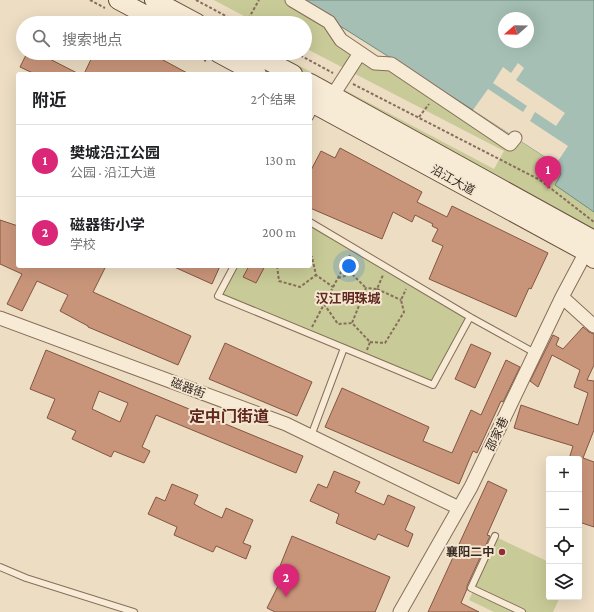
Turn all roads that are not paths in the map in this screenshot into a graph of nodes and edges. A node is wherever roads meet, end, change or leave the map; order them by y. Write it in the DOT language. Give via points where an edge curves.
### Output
graph roads {
  1 [pos="118,0"];
  2 [pos="154,0"];
  3 [pos="292,0"];
  4 [pos="148,16"];
  5 [pos="184,16"];
  6 [pos="360,53"];
  7 [pos="231,60"];
  8 [pos="266,60"];
  9 [pos="253,72"];
  10 [pos="289,72"];
  11 [pos="312,84"];
  12 [pos="333,95"];
  13 [pos="312,108"];
  14 [pos="514,138"];
  15 [pos="312,223"];
  16 [pos="591,250"];
  17 [pos="233,268"];
  18 [pos="562,297"];
  19 [pos="0,318"];
  20 [pos="470,318"];
  21 [pos="594,326"];
  22 [pos="344,348"];
  23 [pos="535,353"];
  24 [pos="311,436"];
  25 [pos="459,508"];
  26 [pos="494,536"];
  27 [pos="0,567"];
  28 [pos="134,612"];
  29 [pos="400,612"];
  30 [pos="522,612"];
  1 -- 4 [label="main road"];
  2 -- 5 [label="main road"];
  3 -- 6 [label="street" via="330,22 341,40"];
  6 -- 12 [label="street"];
  6 -- 14 [label="street" via="375,63 391,64 510,144"];
  7 -- 9 [label="main road"];
  8 -- 10 [label="main road"];
  11 -- 12 [label="main road, 沿江大道"];
  12 -- 16 [label="main road, 沿江大道"];
  13 -- 16 [label="main road, 沿江大道"];
  15 -- 20 [label="lane"];
  16 -- 18 [label="street, 邵家巷"];
  17 -- 22 [label="lane" via="218,296"];
  18 -- 21 [label="street"];
  18 -- 23 [label="street, 邵家巷"];
  19 -- 24 [label="street, 磁器街" via="286,424"];
  20 -- 22 [label="lane" via="433,385"];
  20 -- 23 [label="lane"];
  22 -- 24 [label="lane"];
  23 -- 25 [label="street, 邵家巷"];
  24 -- 25 [label="street, 磁器街"];
  25 -- 29 [label="street, 邵家巷"];
  26 -- 30 [label="lane" via="471,588"];
  27 -- 28 [label="lane" via="26,578"];
}
